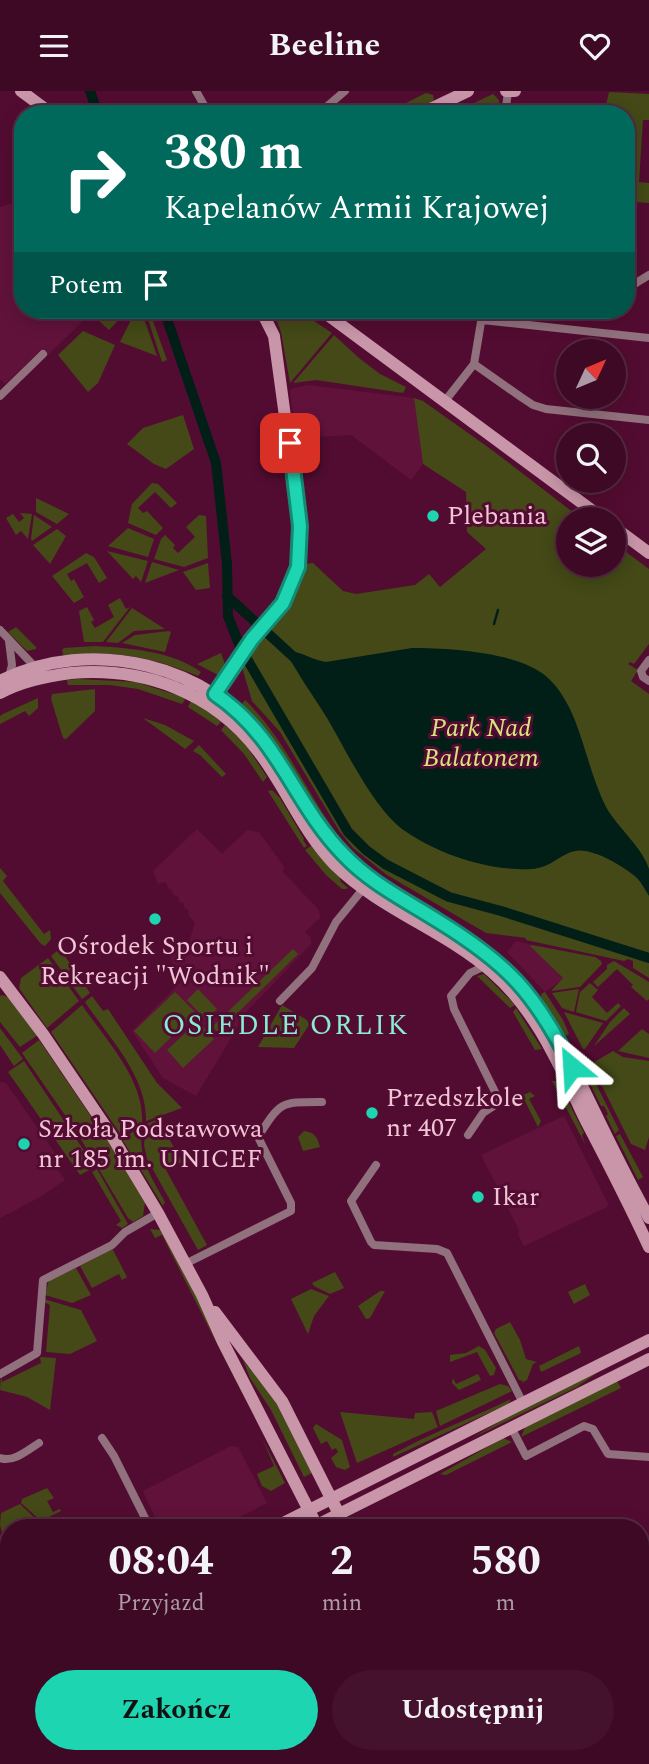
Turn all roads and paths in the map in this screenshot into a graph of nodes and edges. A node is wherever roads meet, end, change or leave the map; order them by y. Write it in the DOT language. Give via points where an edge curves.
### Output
graph roads {
  1 [pos="21,91"];
  2 [pos="345,91"];
  3 [pos="468,91"];
  4 [pos="507,91"];
  5 [pos="515,91"];
  6 [pos="40,105"];
  7 [pos="329,105"];
  8 [pos="439,105"];
  9 [pos="649,275"];
  10 [pos="636,283"];
  11 [pos="649,284"];
  12 [pos="266,319"];
  13 [pos="333,319"];
  14 [pos="482,320"];
  15 [pos="649,338"];
  16 [pos="43,354"];
  17 [pos="474,364"];
  18 [pos="0,396"];
  19 [pos="445,401"];
  20 [pos="649,420"];
  21 [pos="588,507"];
  22 [pos="626,536"];
  23 [pos="649,553"];
  24 [pos="0,630"];
  25 [pos="9,641"];
  26 [pos="649,660"];
  27 [pos="37,673"];
  28 [pos="4,679"];
  29 [pos="649,681"];
  30 [pos="0,693"];
  31 [pos="211,699"];
  32 [pos="363,889"];
  33 [pos="471,956"];
  34 [pos="485,966"];
  35 [pos="470,973"];
  36 [pos="0,977"];
  37 [pos="280,1001"];
  38 [pos="567,1069"];
  39 [pos="322,1102"];
  40 [pos="468,1135"];
  41 [pos="376,1165"];
  42 [pos="158,1213"];
  43 [pos="649,1219"];
  44 [pos="649,1247"];
  45 [pos="186,1264"];
  46 [pos="202,1296"];
  47 [pos="649,1340"];
  48 [pos="649,1359"];
  49 [pos="0,1374"];
  50 [pos="523,1403"];
  51 [pos="511,1427"];
  52 [pos="102,1438"];
  53 [pos="39,1443"];
  54 [pos="649,1457"];
  55 [pos="0,1458"];
  56 [pos="331,1499"];
  57 [pos="310,1510"];
  58 [pos="339,1513"];
  59 [pos="146,1519"];
  60 [pos="292,1519"];
  61 [pos="313,1519"];
  62 [pos="329,1519"];
  63 [pos="342,1519"];
  1 -- 6 [label="street"];
  2 -- 7 [label="street"];
  3 -- 8 [label="street"];
  4 -- 5 [label="street"];
  9 -- 10 [label="street"];
  10 -- 11 [label="street"];
  12 -- 31 [label="street" via="274,336 290,443 300,540 298,567 283,603"];
  13 -- 19 [label="street"];
  14 -- 15 [label="street"];
  14 -- 17 [label="street"];
  16 -- 18 [label="street"];
  17 -- 19 [label="street"];
  17 -- 20 [label="street" via="533,405"];
  19 -- 21 [label="street"];
  22 -- 23 [label="street"];
  24 -- 25 [label="street"];
  25 -- 27 [label="street"];
  25 -- 28 [label="street" via="12,665"];
  26 -- 29 [label="street" via="641,671"];
  27 -- 28 [label="street"];
  27 -- 30 [label="street"];
  27 -- 31 [label="street" via="122,673"];
  31 -- 32 [label="street" via="267,764 317,845"];
  31 -- 38 [label="street" via="235,708 259,733 318,824 359,870 475,944 513,975 543,1013"];
  32 -- 33 [label="street"];
  32 -- 37 [label="street" via="336,922 312,968"];
  33 -- 34 [label="street"];
  33 -- 35 [label="street"];
  34 -- 35 [label="street"];
  34 -- 38 [label="street" via="528,1012"];
  35 -- 40 [label="street" via="451,1002 500,1102 483,1112"];
  36 -- 42 [label="street" via="110,1133"];
  38 -- 43 [label="street"];
  38 -- 44 [label="street"];
  39 -- 45 [label="street" via="286,1103 258,1137 291,1211"];
  41 -- 50 [label="street" via="351,1201 370,1242 447,1253"];
  42 -- 45 [label="street"];
  42 -- 49 [label="street" via="112,1245 43,1280 37,1353"];
  45 -- 46 [label="street"];
  46 -- 56 [label="street" via="282,1401"];
  46 -- 57 [label="street"];
  47 -- 50 [label="street"];
  48 -- 51 [label="street"];
  50 -- 56 [label="street"];
  51 -- 54 [label="street" via="526,1456 584,1426 593,1429 608,1454"];
  51 -- 58 [label="street"];
  52 -- 59 [label="street"];
  53 -- 55 [label="street" via="12,1459"];
  56 -- 57 [label="street"];
  56 -- 58 [label="street"];
  57 -- 60 [label="street"];
  57 -- 61 [label="street"];
  58 -- 62 [label="street"];
  58 -- 63 [label="street"];
}
